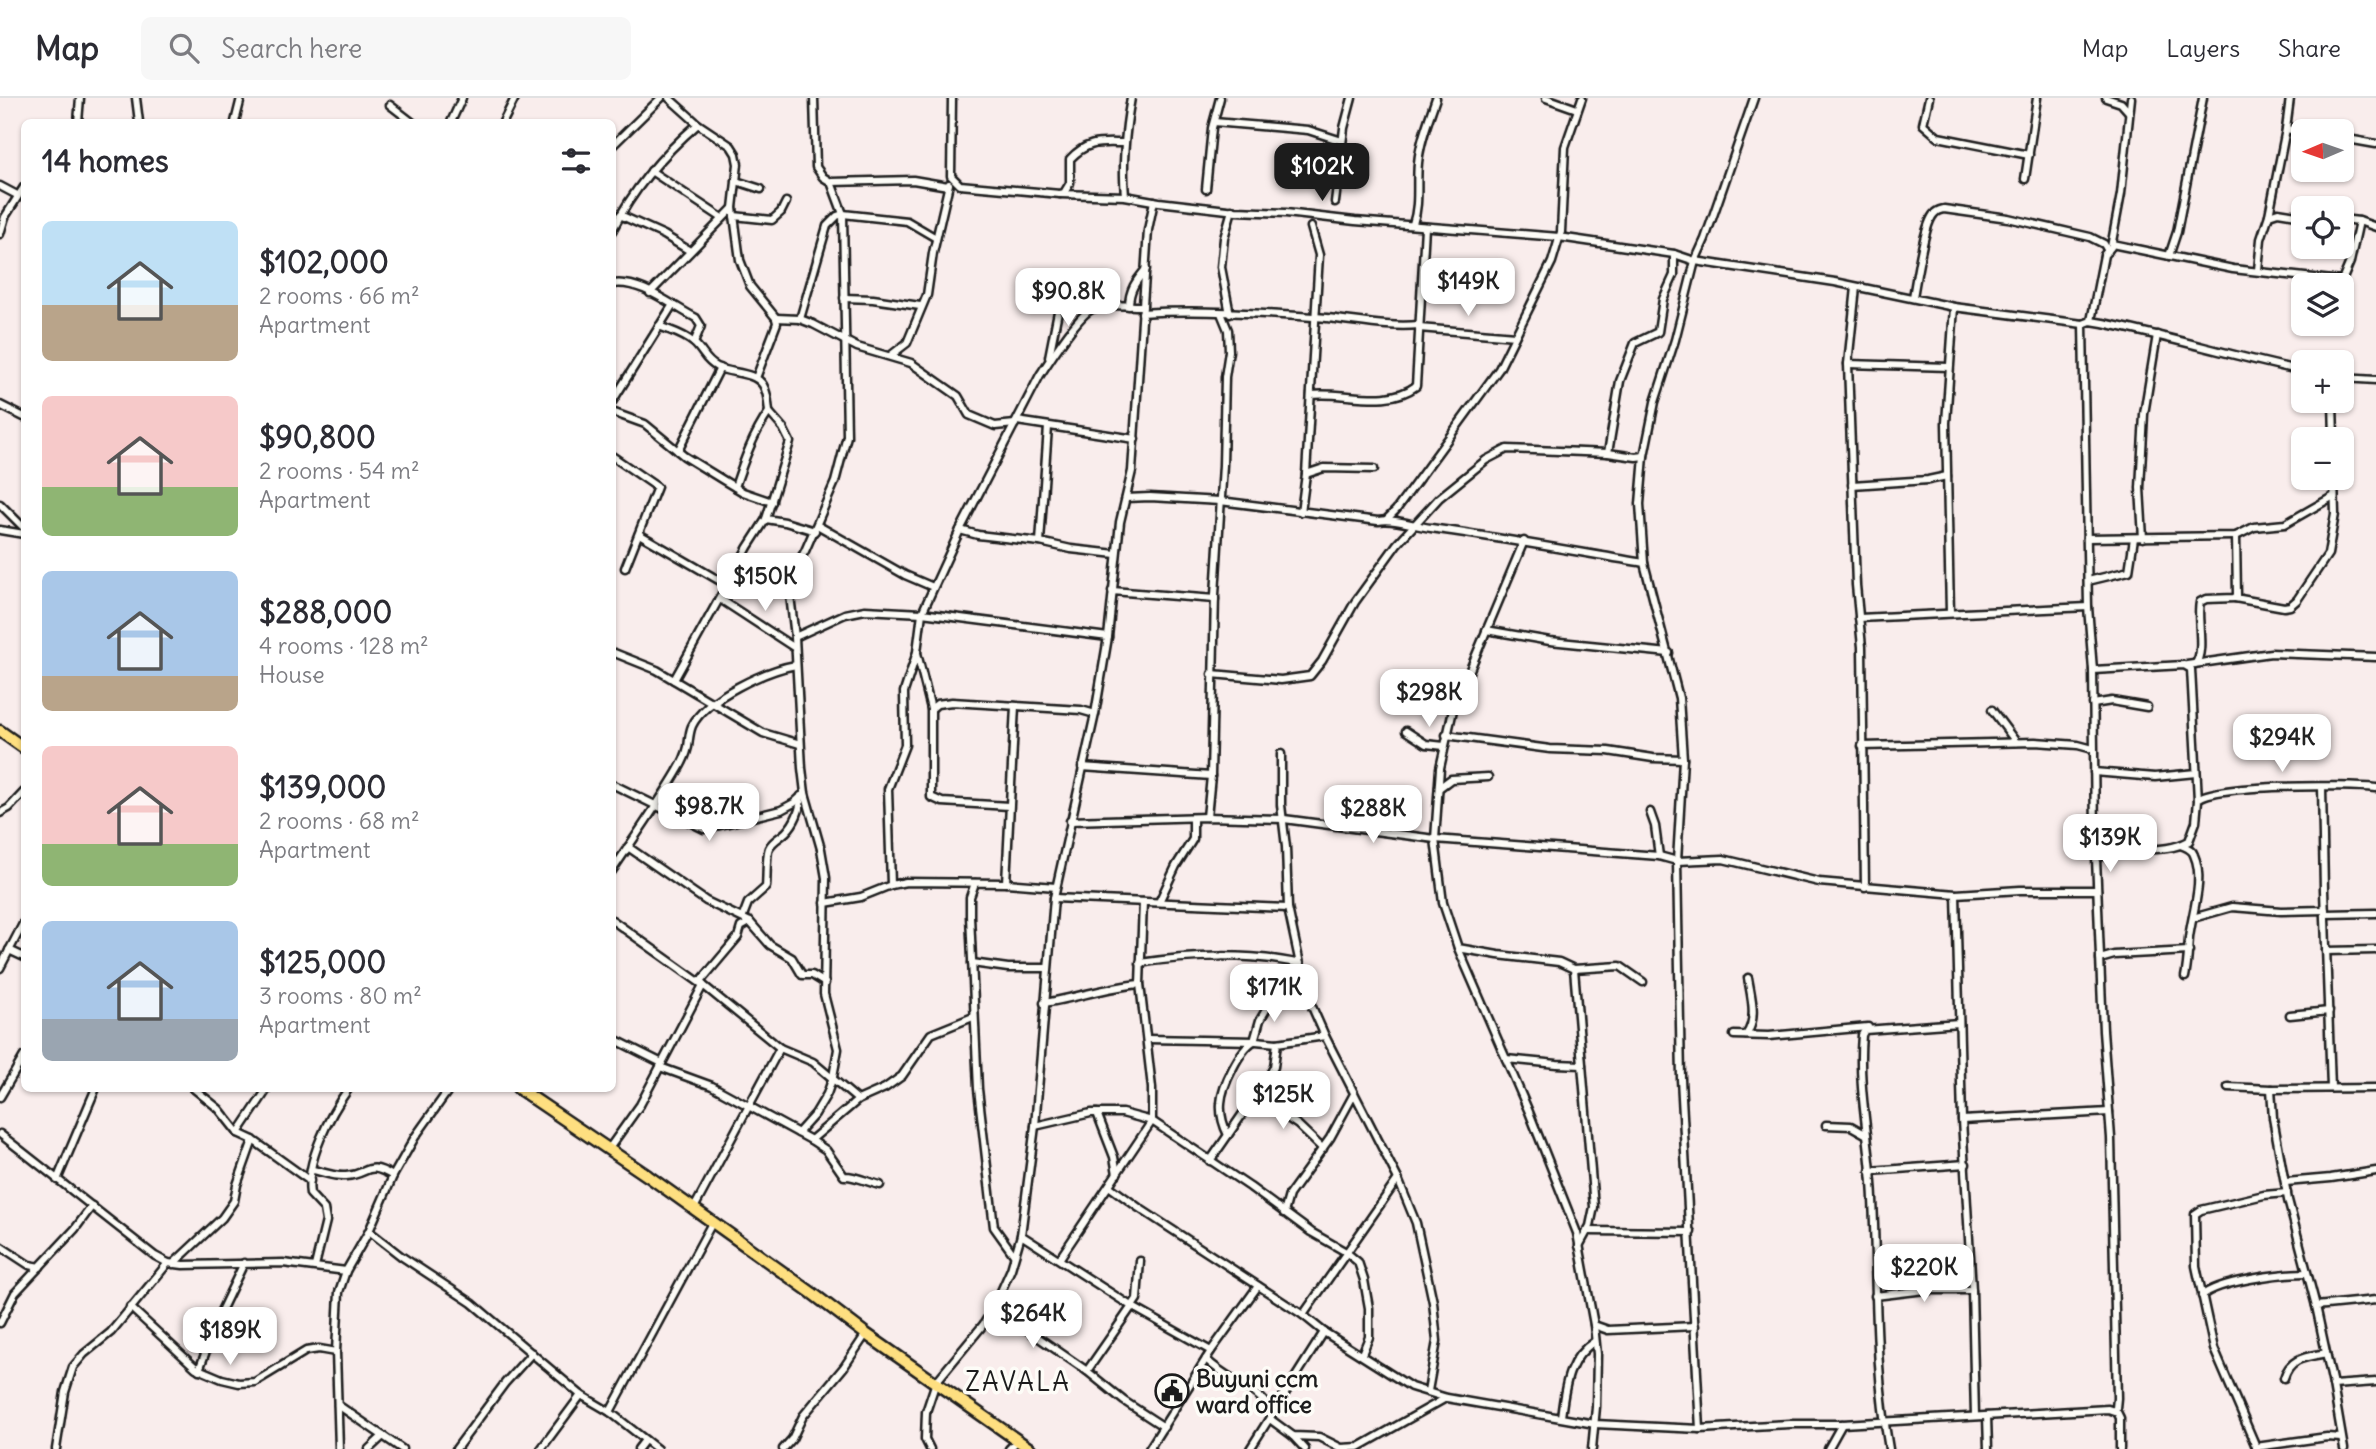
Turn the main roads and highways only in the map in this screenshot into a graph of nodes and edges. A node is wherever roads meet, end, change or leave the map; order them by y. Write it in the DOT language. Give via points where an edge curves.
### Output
graph roads {
  1 [pos="0,731"];
  2 [pos="21,746"];
  3 [pos="523,1092"];
  4 [pos="1030,1449"];
  1 -- 2 [label="main road"];
  3 -- 4 [label="main road"];
}
